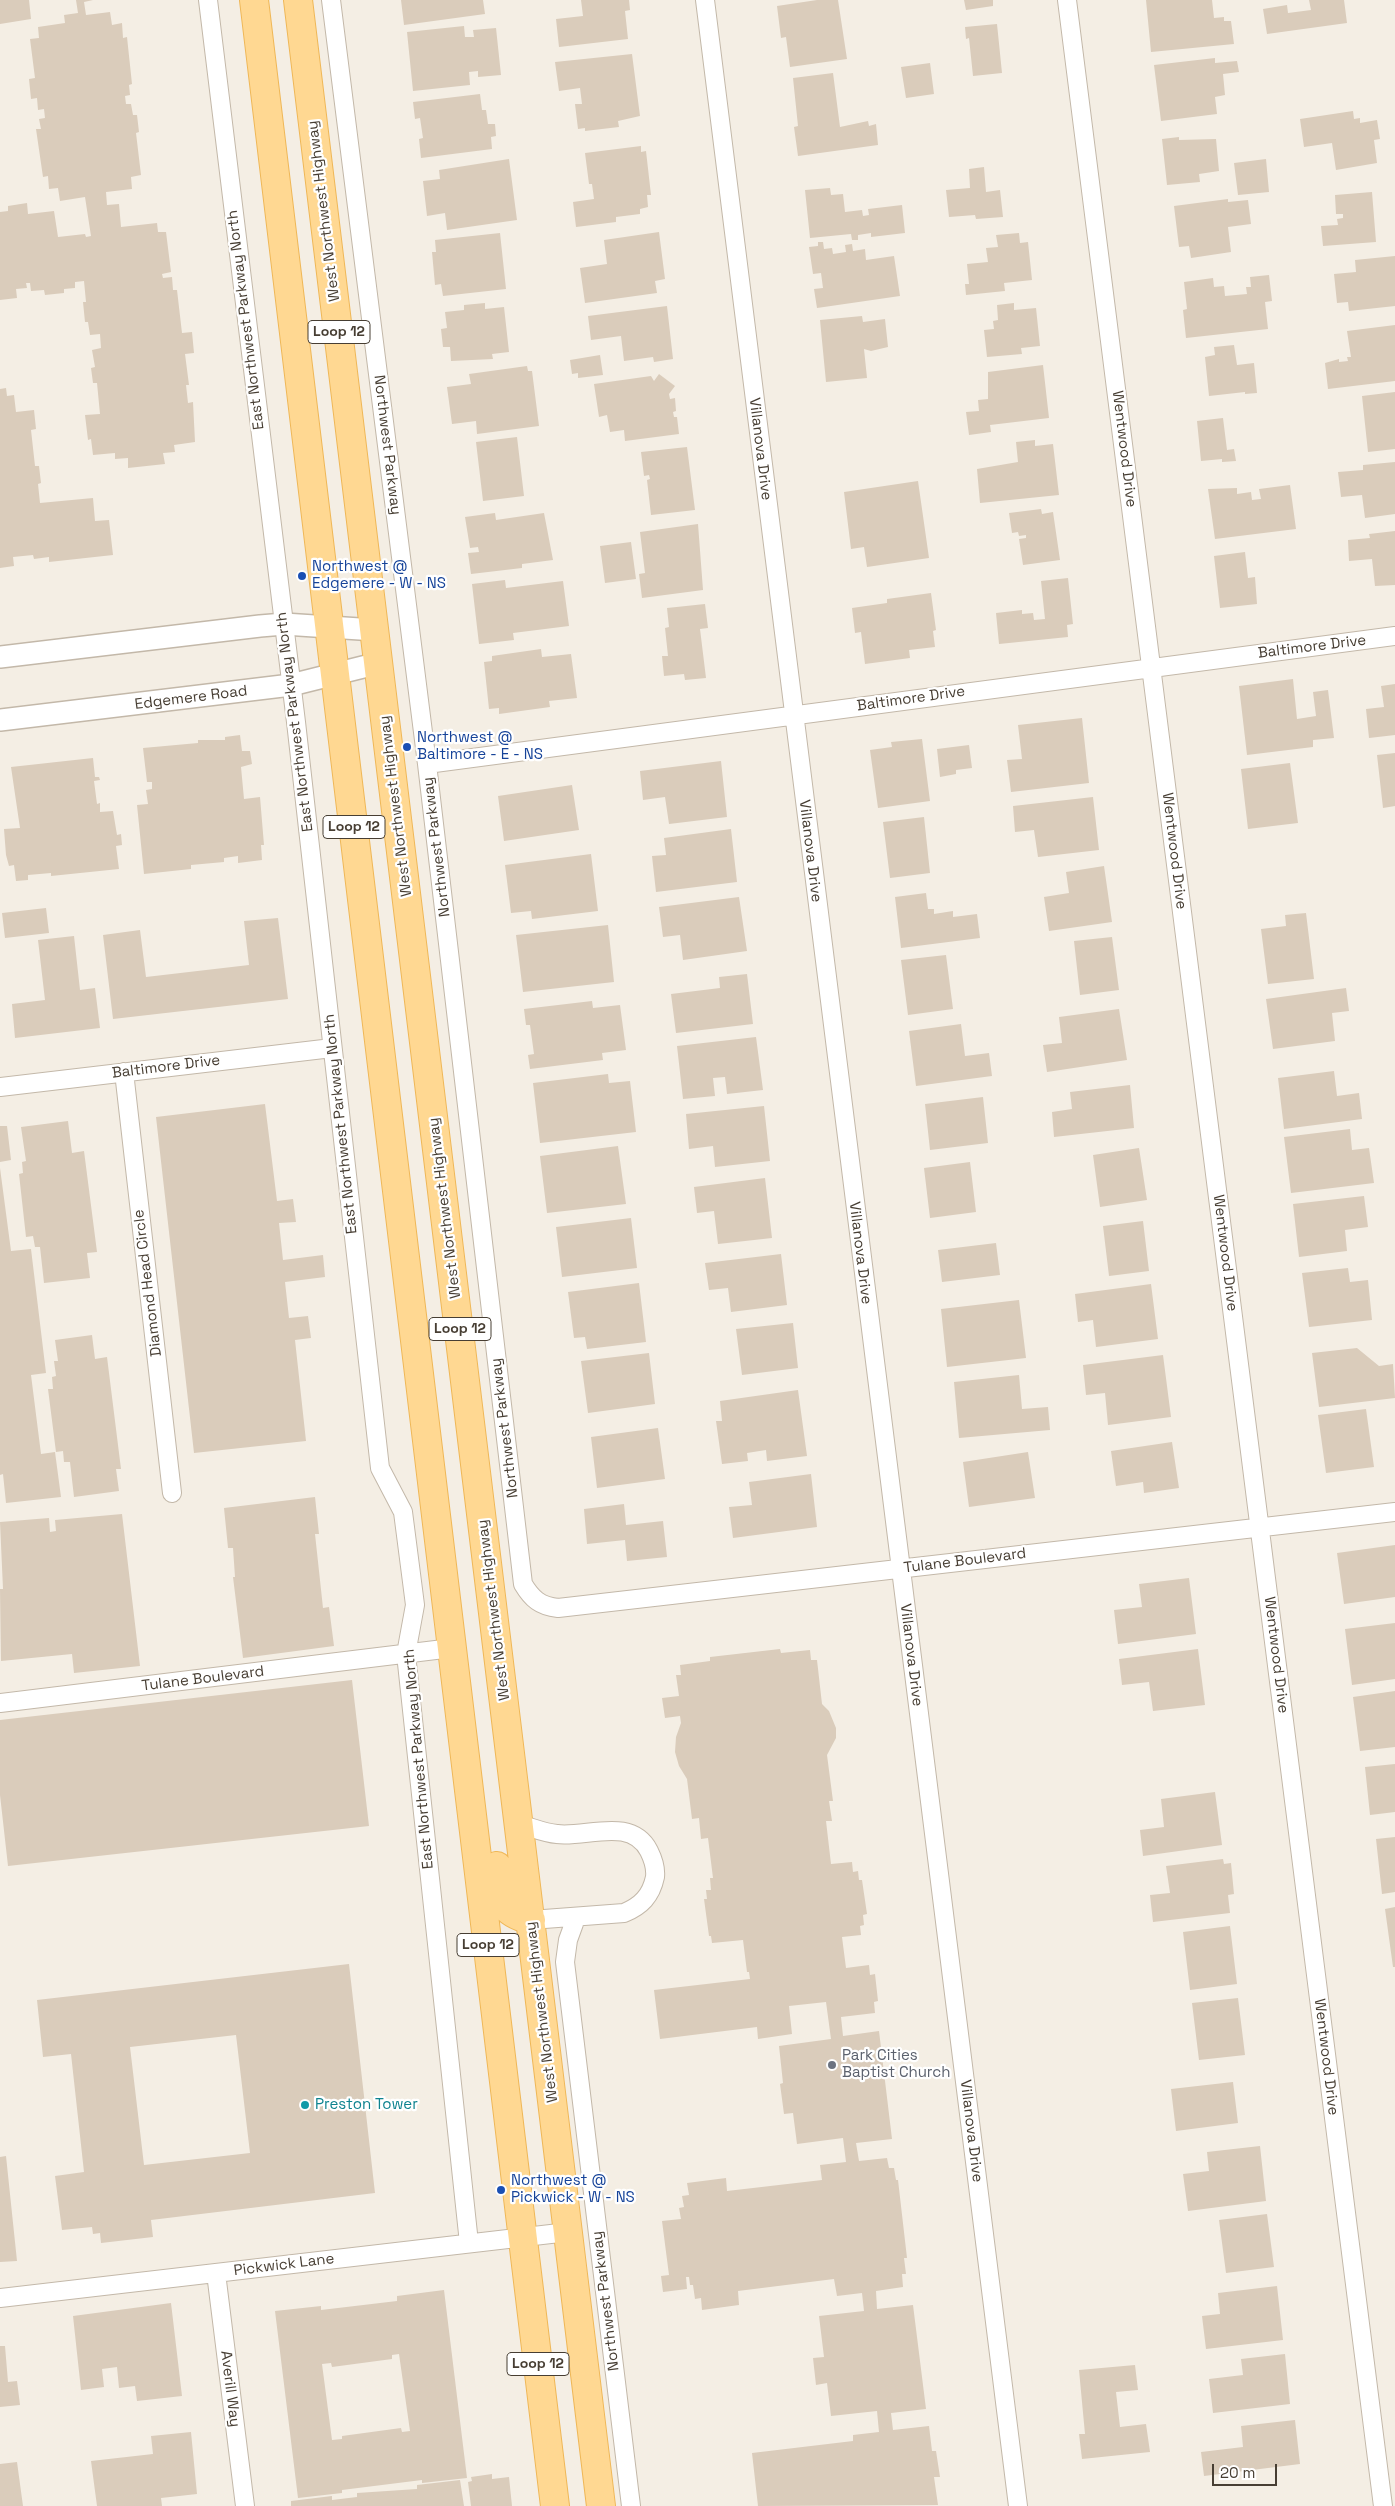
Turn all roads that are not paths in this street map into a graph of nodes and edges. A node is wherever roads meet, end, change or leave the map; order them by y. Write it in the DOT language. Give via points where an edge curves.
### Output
graph roads {
  1 [pos="208,0"];
  2 [pos="254,0"];
  3 [pos="298,0"];
  4 [pos="331,0"];
  5 [pos="705,0"];
  6 [pos="1068,0"];
  7 [pos="284,624"];
  8 [pos="330,627"];
  9 [pos="375,630"];
  10 [pos="1395,636"];
  11 [pos="0,657"];
  12 [pos="379,663"];
  13 [pos="1151,668"];
  14 [pos="336,675"];
  15 [pos="291,685"];
  16 [pos="793,716"];
  17 [pos="0,720"];
  18 [pos="427,764"];
  19 [pos="332,1048"];
  20 [pos="124,1072"];
  21 [pos="0,1087"];
  22 [pos="172,1493"];
  23 [pos="1395,1512"];
  24 [pos="1260,1528"];
  25 [pos="900,1568"];
  26 [pos="537,1602"];
  27 [pos="453,1651"];
  28 [pos="406,1654"];
  29 [pos="0,1703"];
  30 [pos="520,1824"];
  31 [pos="576,1918"];
  32 [pos="531,1920"];
  33 [pos="568,2232"];
  34 [pos="523,2237"];
  35 [pos="469,2243"];
  36 [pos="216,2273"];
  37 [pos="0,2298"];
  38 [pos="1395,2504"];
  39 [pos="245,2506"];
  40 [pos="555,2506"];
  41 [pos="601,2506"];
  42 [pos="631,2506"];
  43 [pos="1018,2506"];
  44 [pos="1377,2506"];
  45 [pos="1383,2506"];
  1 -- 7 [label="street, East Northwest Parkway North"];
  2 -- 8 [label="main road, Loop 12"];
  3 -- 9 [label="main road, West Northwest Highway / Loop 12"];
  4 -- 18 [label="street, Northwest Parkway"];
  5 -- 16 [label="street, Villanova Drive"];
  6 -- 13 [label="street, Wentwood Drive"];
  7 -- 8 [label="street"];
  7 -- 11 [label="street"];
  7 -- 15 [label="street, East Northwest Parkway North"];
  8 -- 9 [label="street"];
  8 -- 14 [label="main road, Loop 12"];
  9 -- 12 [label="main road, West Northwest Highway / Loop 12"];
  10 -- 13 [label="street, Baltimore Drive"];
  12 -- 14 [label="street, Edgemere Road"];
  12 -- 30 [label="main road, West Northwest Highway / Loop 12"];
  13 -- 16 [label="street, Baltimore Drive"];
  13 -- 24 [label="street, Wentwood Drive"];
  14 -- 15 [label="street, Edgemere Road"];
  14 -- 27 [label="main road, Loop 12"];
  15 -- 17 [label="street, Edgemere Road"];
  15 -- 19 [label="street, East Northwest Parkway North"];
  16 -- 18 [label="street, Baltimore Drive"];
  16 -- 25 [label="street, Villanova Drive"];
  18 -- 26 [label="street, Northwest Parkway" via="524,1584"];
  19 -- 20 [label="street, Baltimore Drive"];
  19 -- 28 [label="street, East Northwest Parkway North" via="380,1468 403,1512 414,1605"];
  20 -- 21 [label="street, Baltimore Drive"];
  20 -- 22 [label="street, Diamond Head Circle"];
  23 -- 24 [label="street, Tulane Boulevard"];
  24 -- 25 [label="street, Tulane Boulevard"];
  24 -- 45 [label="street, Wentwood Drive"];
  25 -- 26 [label="street, Tulane Boulevard" via="558,1608"];
  25 -- 43 [label="street, Villanova Drive"];
  27 -- 28 [label="street, Tulane Boulevard"];
  27 -- 32 [label="main road" via="475,1695 501,1902 513,1916"];
  27 -- 34 [label="main road, Loop 12"];
  28 -- 29 [label="street, Tulane Boulevard"];
  28 -- 35 [label="street, East Northwest Parkway North"];
  30 -- 31 [label="street" via="557,1834 626,1832 647,1848 654,1860 653,1887 636,1908 624,1913"];
  30 -- 32 [label="main road, West Northwest Highway / Loop 12"];
  31 -- 32 [label="street"];
  31 -- 42 [label="street, Northwest Parkway" via="565,1962"];
  32 -- 33 [label="main road, West Northwest Highway / Loop 12"];
  33 -- 34 [label="street, Pickwick Lane"];
  33 -- 41 [label="main road, West Northwest Highway / Loop 12"];
  34 -- 35 [label="street, Pickwick Lane"];
  34 -- 40 [label="main road, Loop 12"];
  35 -- 36 [label="street, Pickwick Lane"];
  36 -- 37 [label="street, Pickwick Lane"];
  36 -- 39 [label="street, Averill Way"];
  38 -- 45 [label="street"];
  44 -- 45 [label="street"];
}
